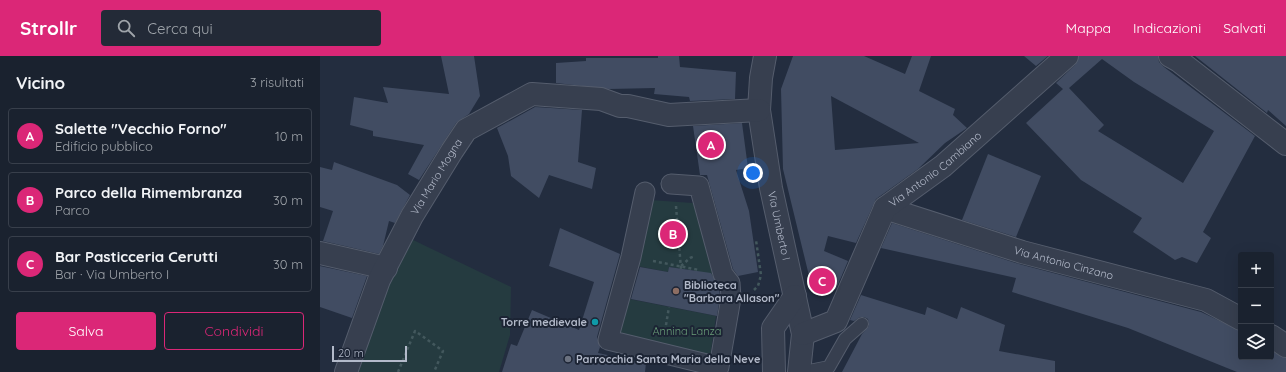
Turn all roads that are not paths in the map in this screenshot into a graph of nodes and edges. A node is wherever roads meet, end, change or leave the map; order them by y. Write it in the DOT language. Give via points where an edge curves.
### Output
graph roads {
  1 [pos="765,56"];
  2 [pos="1067,56"];
  3 [pos="1170,56"];
  4 [pos="759,110"];
  5 [pos="1286,144"];
  6 [pos="671,184"];
  7 [pos="645,192"];
  8 [pos="885,208"];
  9 [pos="320,253"];
  10 [pos="386,268"];
  11 [pos="795,296"];
  12 [pos="1238,317"];
  13 [pos="862,324"];
  14 [pos="802,334"];
  15 [pos="1274,338"];
  16 [pos="1286,346"];
  17 [pos="346,372"];
  18 [pos="774,372"];
  19 [pos="799,372"];
  20 [pos="804,372"];
  1 -- 4 [label="street, Via Umberto I"];
  2 -- 8 [label="street, Via Antonio Cambiano" via="943,166"];
  3 -- 5 [label="street"];
  4 -- 10 [label="street, Via Mario Mogna" via="669,115 601,100 532,94 466,130 412,216"];
  4 -- 11 [label="street, Via Umberto I" via="771,188"];
  6 -- 7 [label="street" via="699,186 723,274 730,283 731,298 719,367 608,340 631,257"];
  8 -- 12 [label="street, Via Antonio Cinzano" via="1022,252 1206,300"];
  8 -- 14 [label="street, Via Antonio Cambiano" via="836,321"];
  9 -- 10 [label="street"];
  10 -- 17 [label="street, Via Mario Mogna" via="379,280"];
  11 -- 14 [label="street, Via Umberto I"];
  11 -- 18 [label="street" via="773,328"];
  13 -- 20 [label="lane" via="845,339 829,367"];
  14 -- 19 [label="street, Via Umberto I"];
  15 -- 16 [label="street"];
}
